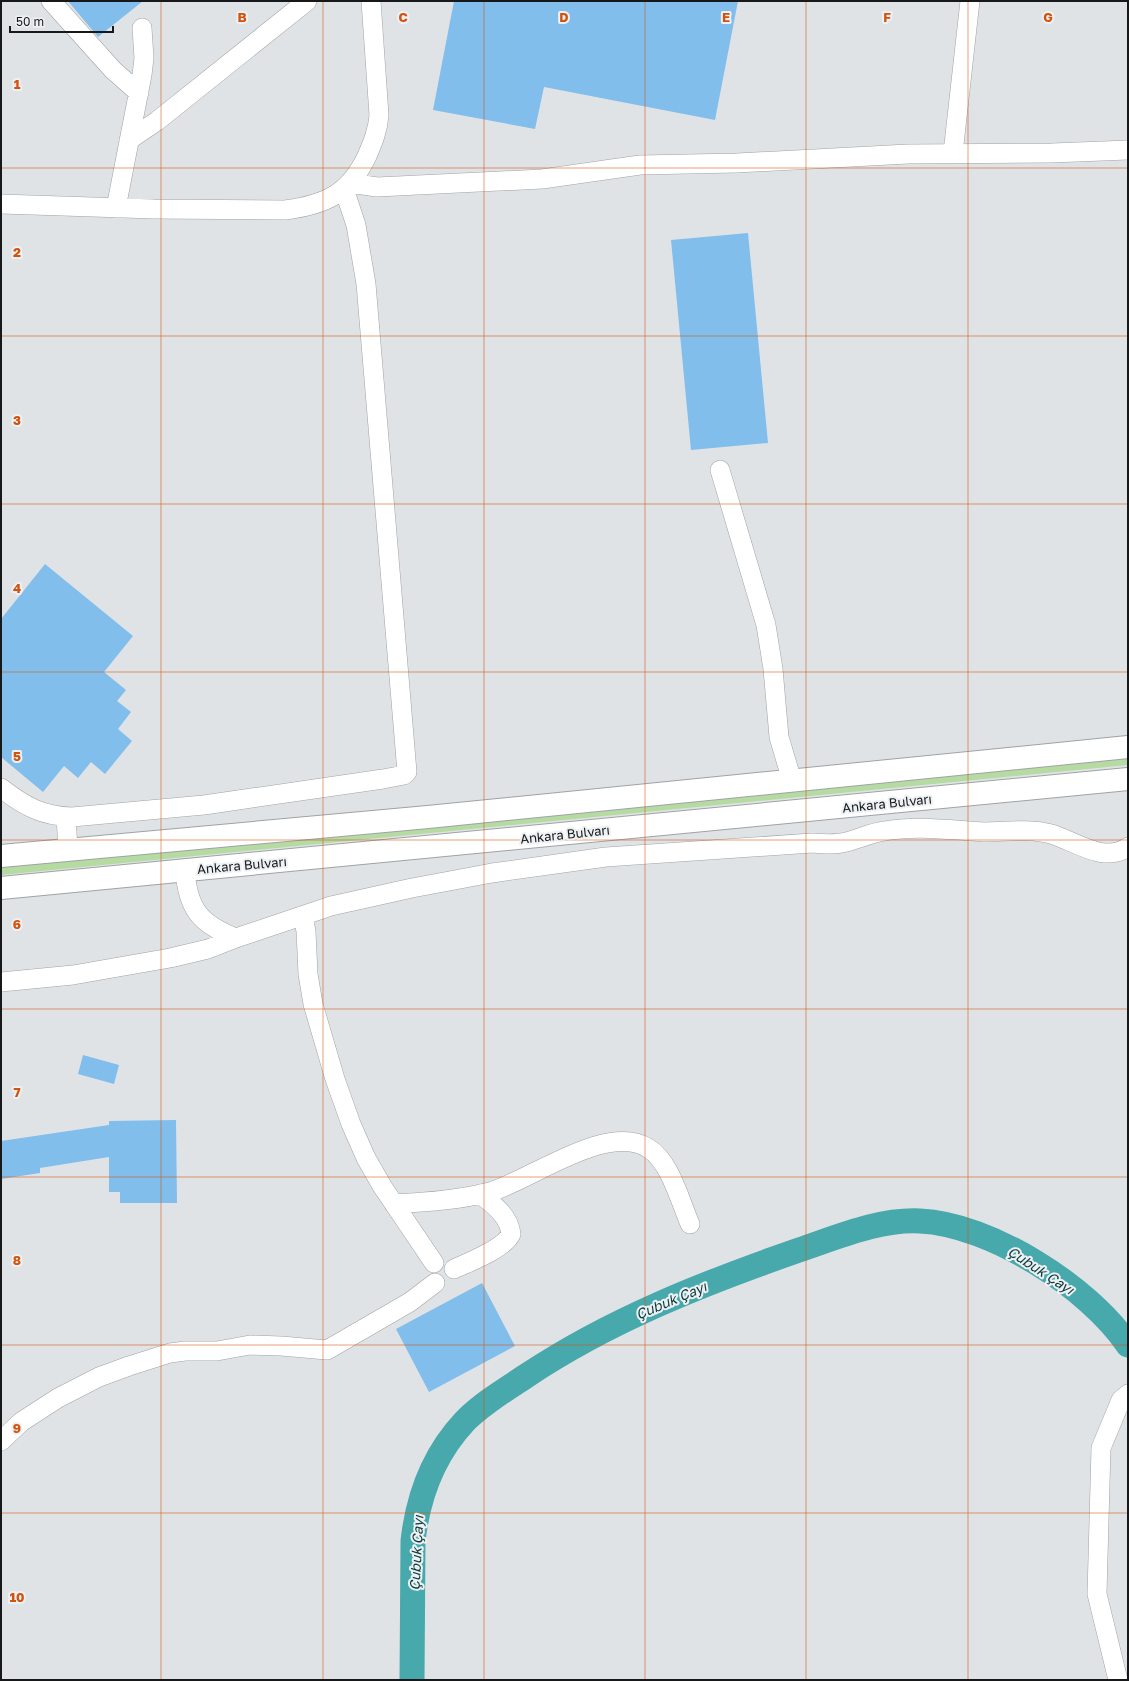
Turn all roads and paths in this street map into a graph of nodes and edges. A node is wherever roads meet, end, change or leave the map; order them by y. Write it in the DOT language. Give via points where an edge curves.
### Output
graph roads {
  1 [pos="51,1"];
  2 [pos="307,1"];
  3 [pos="371,1"];
  4 [pos="970,1"];
  5 [pos="142,28"];
  6 [pos="139,94"];
  7 [pos="129,140"];
  8 [pos="1128,150"];
  9 [pos="953,153"];
  10 [pos="347,186"];
  11 [pos="1,204"];
  12 [pos="116,208"];
  13 [pos="720,470"];
  14 [pos="1128,747"];
  15 [pos="1128,779"];
  16 [pos="792,781"];
  17 [pos="1,788"];
  18 [pos="66,817"];
  19 [pos="1128,847"];
  20 [pos="68,849"];
  21 [pos="1,856"];
  22 [pos="185,871"];
  23 [pos="1,888"];
  24 [pos="300,917"];
  25 [pos="236,938"];
  26 [pos="1,982"];
  27 [pos="480,1194"];
  28 [pos="394,1204"];
  29 [pos="690,1224"];
  30 [pos="434,1263"];
  31 [pos="454,1269"];
  32 [pos="435,1283"];
  33 [pos="1125,1397"];
  34 [pos="1,1441"];
  35 [pos="1118,1680"];
  1 -- 6 [label="street" via="113,70"];
  2 -- 7 [label="street" via="157,121"];
  3 -- 10 [label="street" via="378,129 362,166"];
  4 -- 9 [label="street"];
  5 -- 6 [label="street" via="144,58"];
  6 -- 7 [label="street"];
  7 -- 12 [label="street"];
  8 -- 9 [label="street"];
  9 -- 10 [label="street" via="640,165 542,179 439,185"];
  10 -- 12 [label="street" via="323,202 307,208"];
  10 -- 18 [label="street" via="366,284 407,772 404,775 383,779 204,805"];
  11 -- 12 [label="street"];
  13 -- 16 [label="street" via="766,625 779,737"];
  14 -- 16 [label="main road"];
  15 -- 22 [label="main road, Ankara Bulvarı"];
  16 -- 20 [label="main road"];
  17 -- 18 [label="street" via="30,808"];
  18 -- 20 [label="street"];
  19 -- 24 [label="street" via="1121,852 1109,854 1036,831 983,832 925,828 893,830 835,844 812,843 567,862 412,888 331,906"];
  20 -- 21 [label="main road"];
  22 -- 23 [label="main road, Ankara Bulvarı"];
  22 -- 25 [label="street" via="190,900 201,918 220,932"];
  24 -- 25 [label="street"];
  24 -- 28 [label="street" via="306,931 308,974 313,1004 335,1079 366,1158"];
  25 -- 26 [label="street" via="208,949 99,971"];
  27 -- 28 [label="street"];
  27 -- 29 [label="street" via="588,1148 613,1141 635,1142 648,1148 664,1164"];
  27 -- 31 [label="street" via="505,1216 511,1234 500,1246"];
  28 -- 30 [label="street"];
  30 -- 31 [label="street" via="444,1260 450,1262"];
  30 -- 32 [label="street" via="430,1273"];
  31 -- 32 [label="street" via="454,1278 451,1282 446,1285"];
  32 -- 34 [label="street" via="410,1302 327,1350 250,1345 217,1351 170,1353 129,1366 58,1398 21,1422"];
  33 -- 35 [label="street" via="1102,1448 1097,1594"];
}
